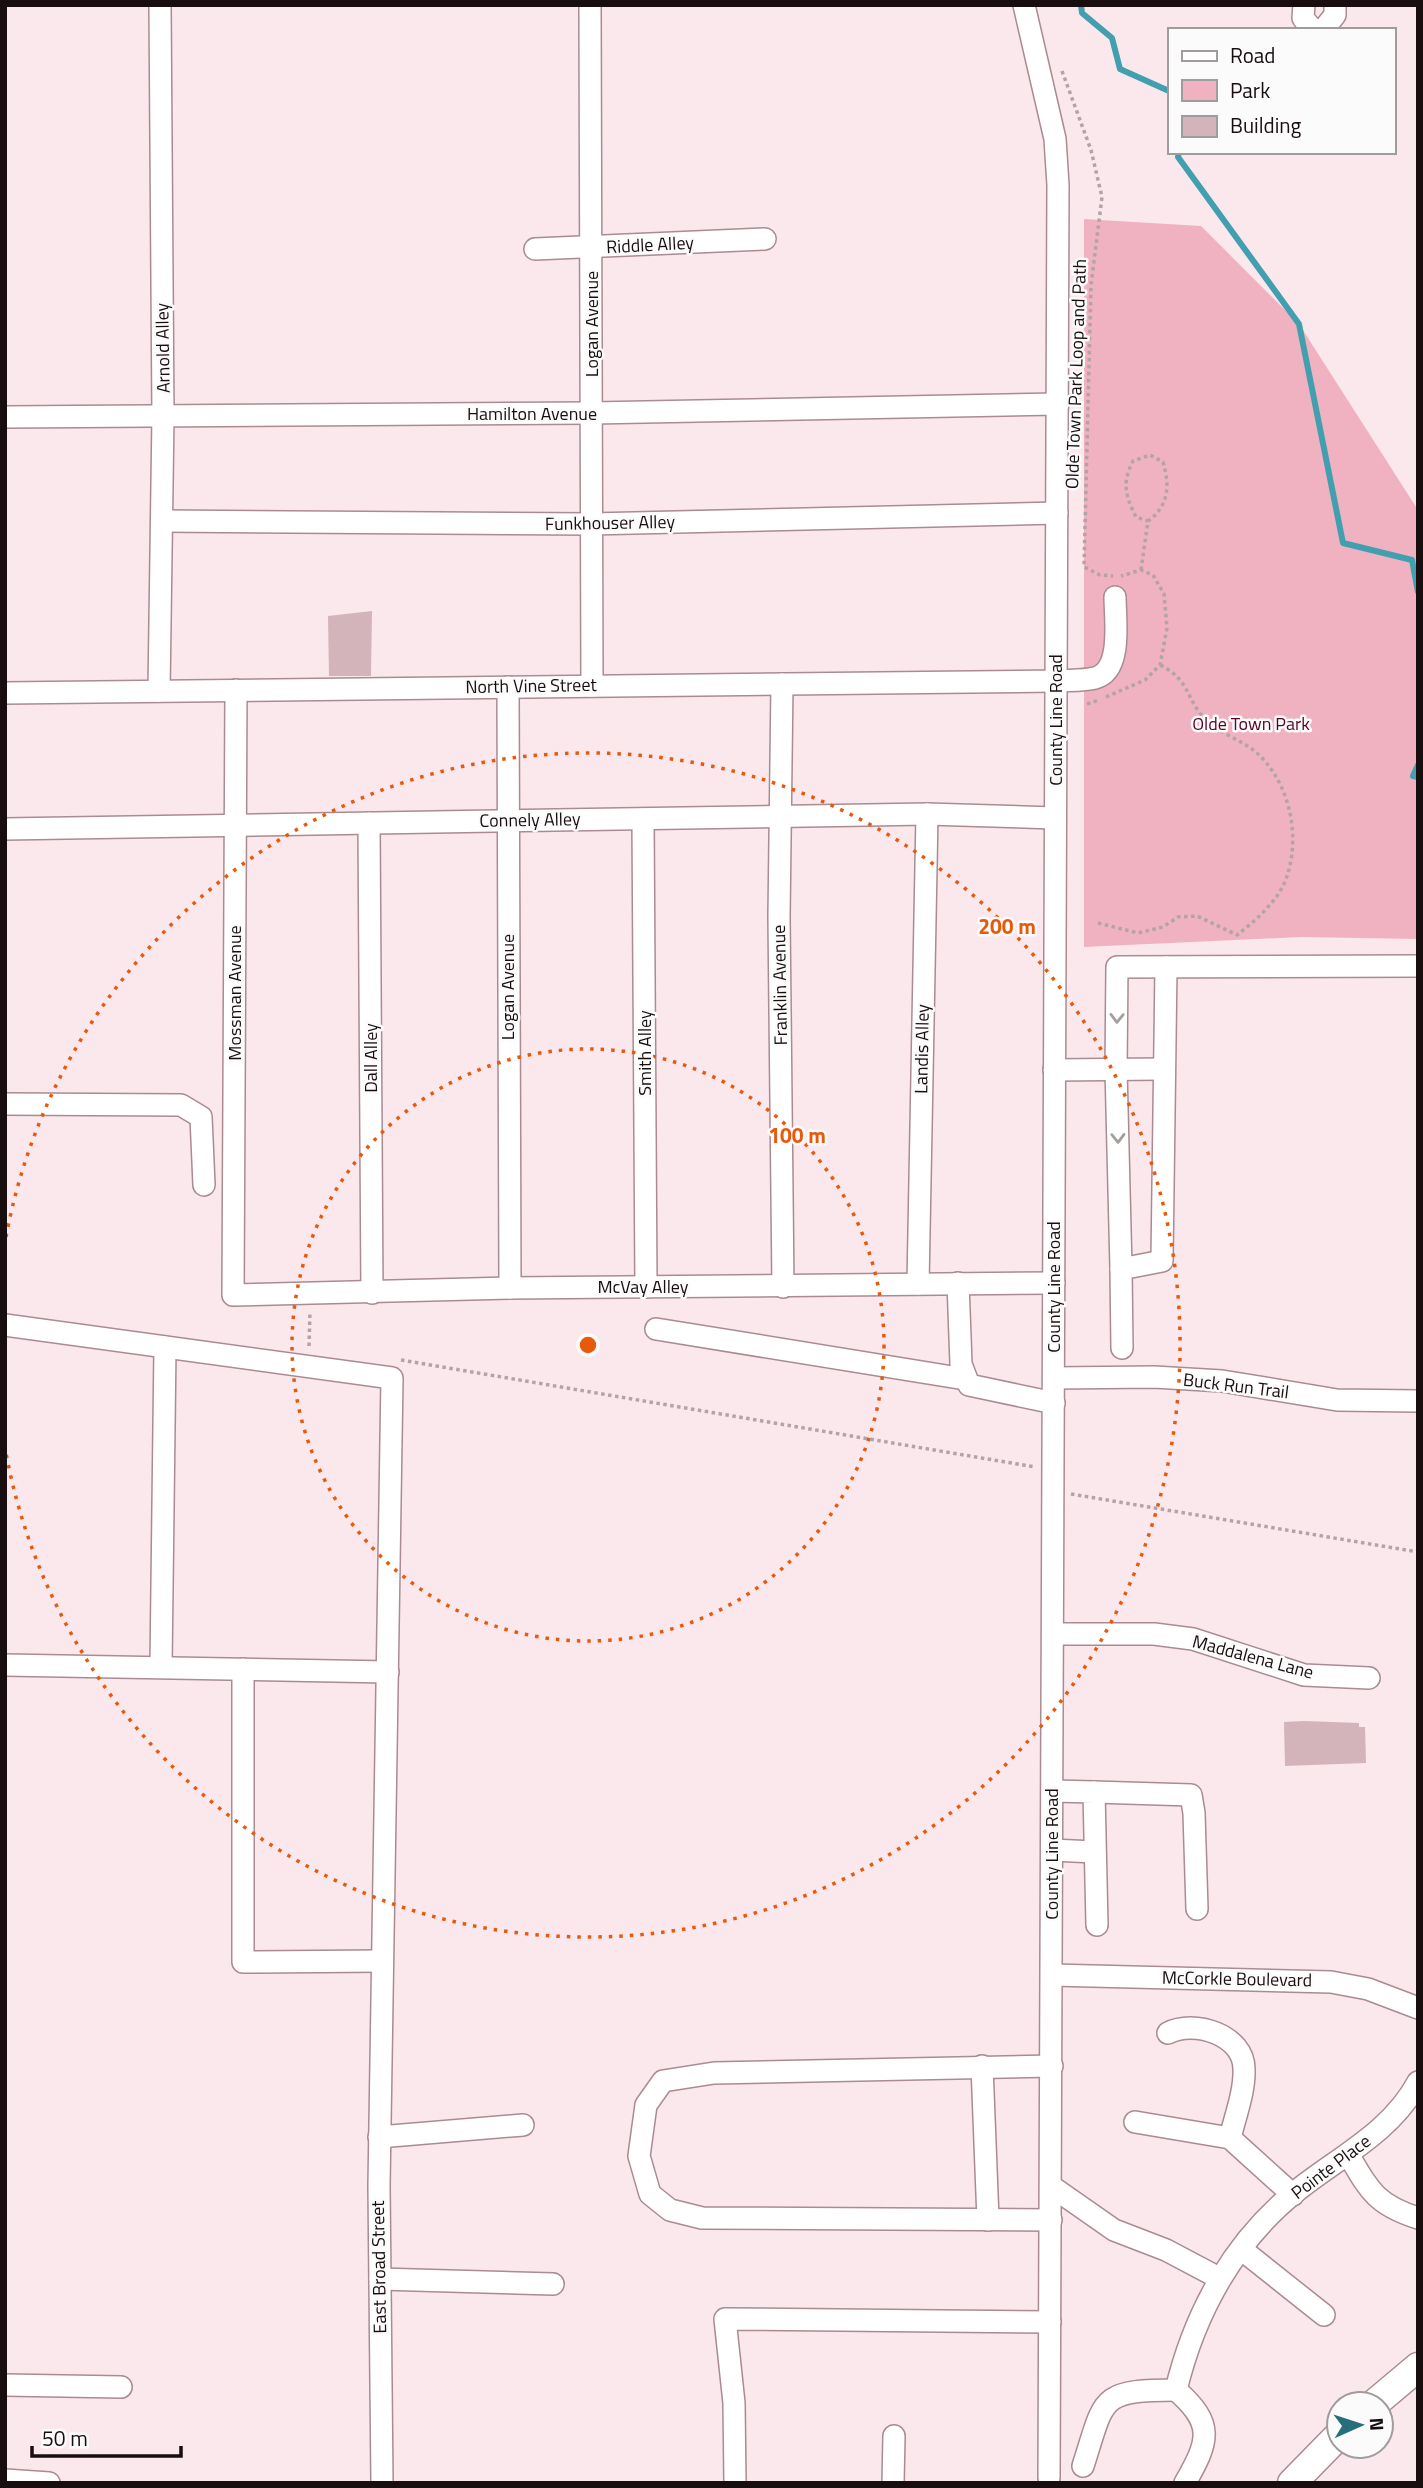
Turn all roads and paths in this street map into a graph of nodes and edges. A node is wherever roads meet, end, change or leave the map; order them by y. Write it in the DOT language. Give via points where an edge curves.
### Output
graph roads {
  1 [pos="159,5"];
  2 [pos="590,5"];
  3 [pos="1024,5"];
  4 [pos="1304,5"];
  5 [pos="1335,5"];
  6 [pos="1311,28"];
  7 [pos="1324,28"];
  8 [pos="1061,68"];
  9 [pos="765,239"];
  10 [pos="535,249"];
  11 [pos="591,249"];
  12 [pos="1058,404"];
  13 [pos="592,413"];
  14 [pos="163,416"];
  15 [pos="5,417"];
  16 [pos="1057,513"];
  17 [pos="162,521"];
  18 [pos="1148,521"];
  19 [pos="591,524"];
  20 [pos="1141,570"];
  21 [pos="1115,597"];
  22 [pos="1160,664"];
  23 [pos="1056,681"];
  24 [pos="782,684"];
  25 [pos="592,686"];
  26 [pos="508,687"];
  27 [pos="236,690"];
  28 [pos="159,691"];
  29 [pos="5,692"];
  30 [pos="1087,704"];
  31 [pos="927,814"];
  32 [pos="780,816"];
  33 [pos="643,818"];
  34 [pos="1055,818"];
  35 [pos="507,821"];
  36 [pos="369,823"];
  37 [pos="236,825"];
  38 [pos="5,829"];
  39 [pos="1098,923"];
  40 [pos="1418,965"];
  41 [pos="1166,967"];
  42 [pos="1116,1069"];
  43 [pos="1162,1069"];
  44 [pos="1054,1070"];
  45 [pos="5,1104"];
  46 [pos="204,1185"];
  47 [pos="1121,1269"];
  48 [pos="958,1283"];
  49 [pos="1054,1283"];
  50 [pos="918,1284"];
  51 [pos="646,1287"];
  52 [pos="783,1287"];
  53 [pos="510,1288"];
  54 [pos="372,1293"];
  55 [pos="233,1295"];
  56 [pos="311,1295"];
  57 [pos="5,1325"];
  58 [pos="656,1329"];
  59 [pos="165,1347"];
  60 [pos="1122,1348"];
  61 [pos="309,1349"];
  62 [pos="392,1359"];
  63 [pos="1054,1378"];
  64 [pos="965,1379"];
  65 [pos="1418,1401"];
  66 [pos="1054,1403"];
  67 [pos="1054,1479"];
  68 [pos="1418,1552"];
  69 [pos="1054,1634"];
  70 [pos="5,1665"];
  71 [pos="161,1667"];
  72 [pos="243,1669"];
  73 [pos="388,1672"];
  74 [pos="1369,1678"];
  75 [pos="1053,1791"];
  76 [pos="1094,1792"];
  77 [pos="1052,1850"];
  78 [pos="1094,1852"];
  79 [pos="1197,1909"];
  80 [pos="1097,1925"];
  81 [pos="382,1961"];
  82 [pos="1052,1975"];
  83 [pos="1418,2008"];
  84 [pos="1168,2033"];
  85 [pos="982,2066"];
  86 [pos="1052,2066"];
  87 [pos="1416,2090"];
  88 [pos="1135,2122"];
  89 [pos="523,2125"];
  90 [pos="379,2137"];
  91 [pos="1230,2138"];
  92 [pos="1348,2154"];
  93 [pos="1051,2186"];
  94 [pos="1293,2195"];
  95 [pos="1418,2218"];
  96 [pos="988,2220"];
  97 [pos="1051,2220"];
  98 [pos="1241,2249"];
  99 [pos="1219,2278"];
  100 [pos="380,2279"];
  101 [pos="553,2284"];
  102 [pos="1324,2315"];
  103 [pos="1050,2322"];
  104 [pos="1418,2367"];
  105 [pos="5,2385"];
  106 [pos="121,2387"];
  107 [pos="1176,2390"];
  108 [pos="1391,2390"];
  109 [pos="894,2436"];
  110 [pos="1325,2449"];
  111 [pos="1083,2466"];
  112 [pos="1049,2478"];
  113 [pos="5,2480"];
  114 [pos="49,2483"];
  115 [pos="382,2483"];
  116 [pos="735,2483"];
  117 [pos="893,2483"];
  118 [pos="1185,2483"];
  119 [pos="1292,2483"];
  1 -- 14 [label="street, Arnold Alley"];
  2 -- 11 [label="street, Logan Avenue"];
  3 -- 12 [label="street, County Line Road" via="1055,139"];
  4 -- 6 [label="street" via="1303,18"];
  5 -- 7 [label="street" via="1335,15"];
  8 -- 20 [label="path, Olde Town Park Loop and Path" via="1091,150 1102,197 1091,285 1084,567 1100,575 1122,576"];
  9 -- 11 [label="street, Riddle Alley"];
  10 -- 11 [label="street, Riddle Alley"];
  11 -- 13 [label="street, Logan Avenue"];
  12 -- 13 [label="street, Hamilton Avenue"];
  12 -- 16 [label="street, County Line Road"];
  13 -- 14 [label="street, Hamilton Avenue"];
  13 -- 19 [label="street, Logan Avenue"];
  14 -- 15 [label="street, Hamilton Avenue"];
  14 -- 17 [label="street, Arnold Alley"];
  16 -- 19 [label="street, Funkhouser Alley"];
  16 -- 23 [label="street, County Line Road"];
  17 -- 19 [label="street, Funkhouser Alley"];
  17 -- 28 [label="street, Arnold Alley"];
  18 -- 18 [label="path" via="1160,512 1169,484 1164,462 1150,456 1133,461 1124,479 1127,501 1136,517"];
  18 -- 20 [label="path"];
  19 -- 25 [label="street, Logan Avenue"];
  20 -- 22 [label="path" via="1153,575 1164,594 1167,628"];
  21 -- 23 [label="street, North Vine Street" via="1114,654 1109,669 1097,678"];
  22 -- 30 [label="path" via="1145,681"];
  22 -- 39 [label="path" via="1187,687 1208,723 1239,739 1264,760 1282,790 1295,835 1286,880 1272,901 1237,935 1197,916 1178,917 1163,927 1138,933"];
  23 -- 24 [label="street, North Vine Street"];
  23 -- 34 [label="street, County Line Road"];
  24 -- 25 [label="street, North Vine Street"];
  24 -- 32 [label="street, Franklin Avenue"];
  25 -- 26 [label="street, North Vine Street"];
  26 -- 27 [label="street, North Vine Street"];
  26 -- 35 [label="street, Logan Avenue"];
  27 -- 28 [label="street, North Vine Street"];
  27 -- 37 [label="street, Mossman Avenue"];
  28 -- 29 [label="street, North Vine Street"];
  31 -- 32 [label="street, Connely Alley"];
  31 -- 34 [label="street, Connely Alley"];
  31 -- 50 [label="street, Landis Alley"];
  32 -- 33 [label="street, Connely Alley"];
  32 -- 52 [label="street, Franklin Avenue"];
  33 -- 35 [label="street, Connely Alley"];
  33 -- 51 [label="street, Smith Alley"];
  34 -- 44 [label="street, County Line Road"];
  35 -- 36 [label="street, Connely Alley"];
  35 -- 53 [label="street, Logan Avenue"];
  36 -- 37 [label="street, Connely Alley"];
  36 -- 54 [label="street, Dall Alley"];
  37 -- 38 [label="street, Connely Alley"];
  37 -- 55 [label="street, Mossman Avenue"];
  40 -- 41 [label="street"];
  41 -- 42 [label="street, one-way" via="1118,967"];
  41 -- 43 [label="street"];
  42 -- 43 [label="street"];
  42 -- 44 [label="street"];
  42 -- 47 [label="street, one-way"];
  43 -- 47 [label="street" via="1162,1261"];
  44 -- 49 [label="street, County Line Road"];
  45 -- 46 [label="street" via="181,1105 201,1117"];
  47 -- 60 [label="street"];
  48 -- 49 [label="street, McVay Alley"];
  48 -- 50 [label="street, McVay Alley"];
  48 -- 64 [label="street"];
  49 -- 63 [label="street, County Line Road"];
  50 -- 52 [label="street, McVay Alley"];
  51 -- 52 [label="street, McVay Alley"];
  51 -- 53 [label="street, McVay Alley"];
  53 -- 54 [label="street, McVay Alley"];
  54 -- 56 [label="street, McVay Alley"];
  55 -- 56 [label="street, McVay Alley"];
  56 -- 61 [label="path"];
  57 -- 59 [label="street"];
  58 -- 64 [label="street"];
  59 -- 71 [label="street"];
  59 -- 73 [label="street, East Broad Street" via="392,1378"];
  62 -- 67 [label="path" via="1042,1468"];
  63 -- 65 [label="street, Buck Run Trail" via="1222,1381 1336,1400"];
  63 -- 66 [label="street, County Line Road"];
  64 -- 66 [label="street" via="969,1385"];
  66 -- 67 [label="street, County Line Road"];
  67 -- 68 [label="path" via="1069,1493"];
  67 -- 69 [label="street, County Line Road"];
  69 -- 74 [label="street, Maddalena Lane" via="1154,1634 1193,1639 1304,1675"];
  69 -- 75 [label="street, County Line Road"];
  70 -- 71 [label="street"];
  71 -- 72 [label="street"];
  72 -- 73 [label="street"];
  72 -- 81 [label="street" via="243,1962"];
  73 -- 81 [label="street, East Broad Street"];
  75 -- 76 [label="street"];
  75 -- 77 [label="street, County Line Road"];
  76 -- 78 [label="street"];
  76 -- 79 [label="street" via="1191,1795"];
  77 -- 78 [label="street"];
  77 -- 82 [label="street, County Line Road"];
  78 -- 80 [label="street"];
  81 -- 90 [label="street, East Broad Street"];
  82 -- 83 [label="street, McCorkle Boulevard" via="1331,1982 1368,1989"];
  82 -- 86 [label="street, County Line Road"];
  84 -- 91 [label="street" via="1192,2026 1206,2028 1237,2050 1245,2066"];
  85 -- 86 [label="street"];
  85 -- 96 [label="street"];
  85 -- 96 [label="street" via="714,2073 663,2081 646,2105 639,2156 650,2194 670,2210 702,2218"];
  86 -- 93 [label="street, County Line Road"];
  87 -- 92 [label="street, Pointe Place"];
  88 -- 91 [label="street"];
  89 -- 90 [label="street"];
  90 -- 100 [label="street, East Broad Street"];
  91 -- 94 [label="street"];
  92 -- 94 [label="street, Pointe Place"];
  92 -- 95 [label="street" via="1376,2199 1394,2211"];
  93 -- 97 [label="street, County Line Road"];
  93 -- 99 [label="street" via="1114,2230"];
  94 -- 98 [label="street, Pointe Place"];
  96 -- 97 [label="street"];
  97 -- 103 [label="street, County Line Road"];
  98 -- 99 [label="street, Pointe Place"];
  98 -- 102 [label="street"];
  99 -- 107 [label="street, Pointe Place" via="1193,2333"];
  100 -- 101 [label="street"];
  100 -- 115 [label="street, East Broad Street"];
  103 -- 112 [label="street, County Line Road"];
  103 -- 116 [label="street" via="724,2319 734,2403"];
  104 -- 108 [label="main road"];
  105 -- 106 [label="street"];
  107 -- 111 [label="street" via="1131,2390 1112,2398 1102,2408"];
  107 -- 118 [label="street" via="1197,2408 1207,2436"];
  109 -- 117 [label="street"];
  110 -- 119 [label="main road"];
  113 -- 114 [label="street"];
}
